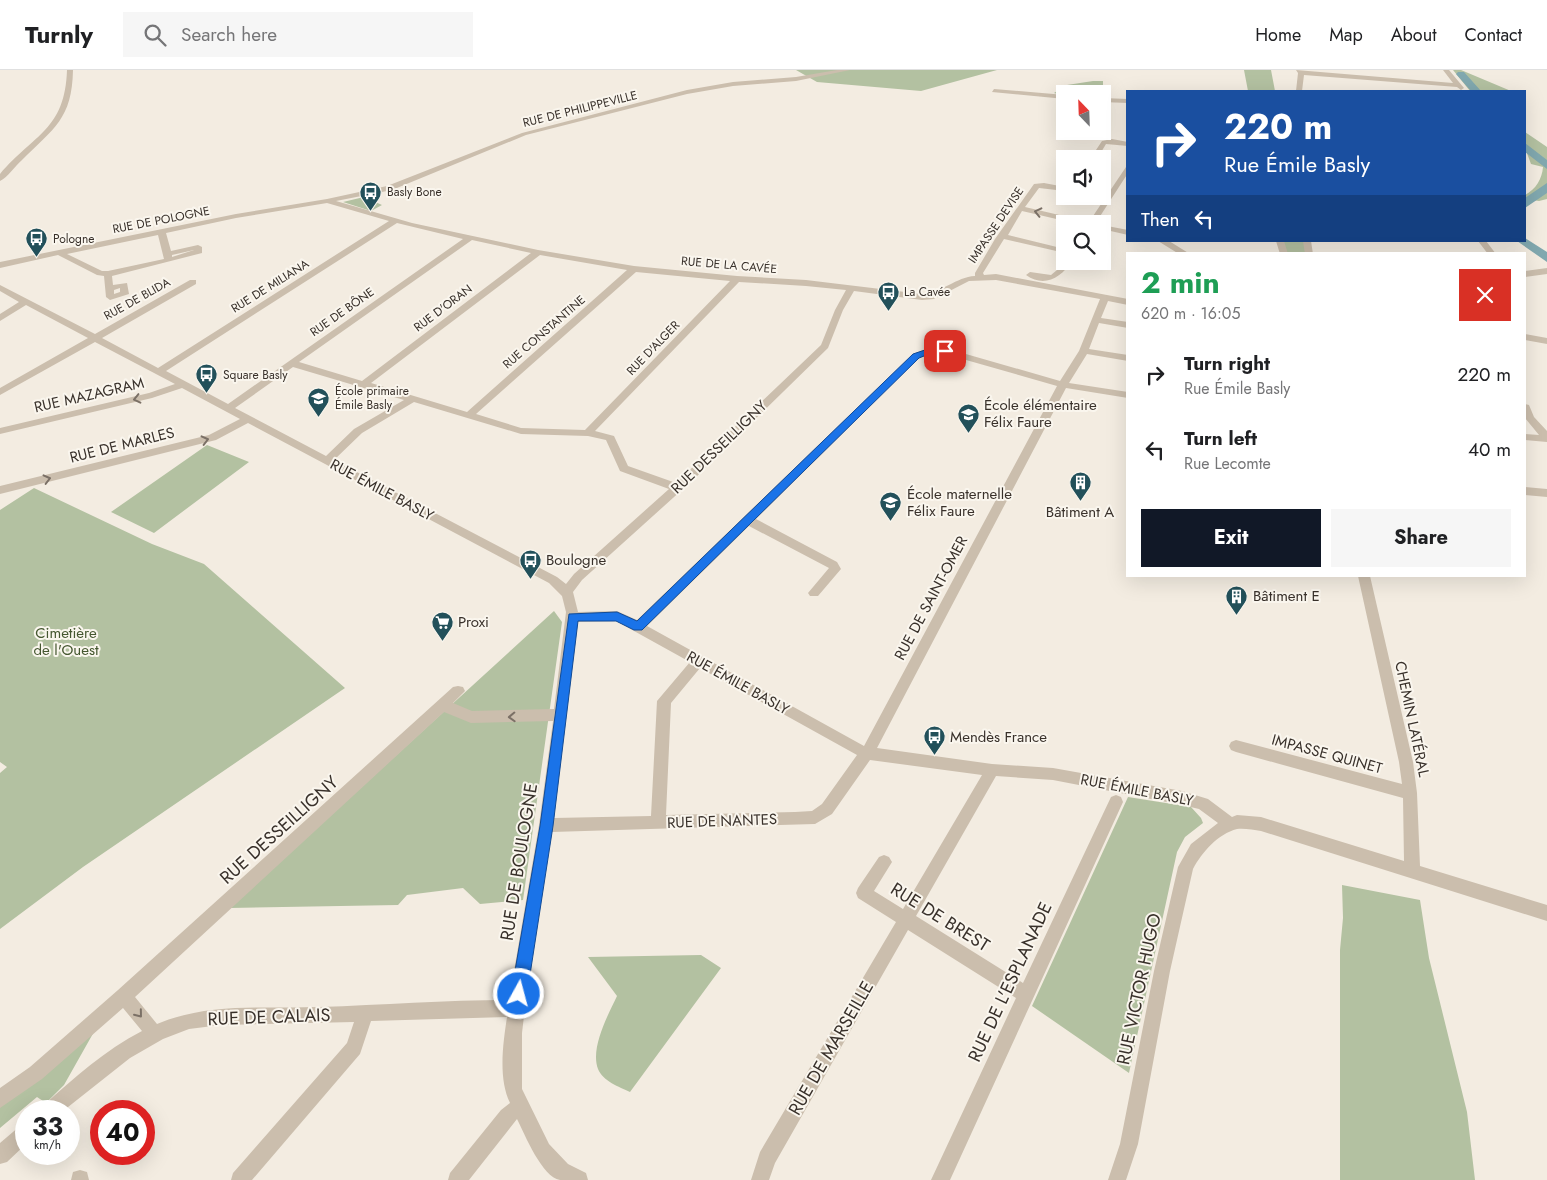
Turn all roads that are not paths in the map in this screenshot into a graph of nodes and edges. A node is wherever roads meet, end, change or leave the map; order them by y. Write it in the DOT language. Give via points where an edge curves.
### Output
graph roads {
  1 [pos="70,70"];
  2 [pos="847,70"];
  3 [pos="1392,70"];
  4 [pos="1446,70"];
  5 [pos="1300,72"];
  6 [pos="1399,81"];
  7 [pos="1459,85"];
  8 [pos="1300,90"];
  9 [pos="1464,90"];
  10 [pos="994,91"];
  11 [pos="1056,96"];
  12 [pos="1111,100"];
  13 [pos="1126,100"];
  14 [pos="1126,144"];
  15 [pos="1099,150"];
  16 [pos="1126,169"];
  17 [pos="0,179"];
  18 [pos="1056,187"];
  19 [pos="1111,191"];
  20 [pos="328,201"];
  21 [pos="1020,208"];
  22 [pos="1056,216"];
  23 [pos="395,221"];
  24 [pos="1111,229"];
  25 [pos="162,231"];
  26 [pos="1126,233"];
  27 [pos="1003,236"];
  28 [pos="471,237"];
  29 [pos="1164,242"];
  30 [pos="1483,242"];
  31 [pos="1056,249"];
  32 [pos="57,252"];
  33 [pos="538,252"];
  34 [pos="1182,252"];
  35 [pos="1490,252"];
  36 [pos="0,265"];
  37 [pos="634,269"];
  38 [pos="1064,270"];
  39 [pos="1547,271"];
  40 [pos="108,274"];
  41 [pos="1526,274"];
  42 [pos="990,277"];
  43 [pos="980,278"];
  44 [pos="737,280"];
  45 [pos="193,282"];
  46 [pos="0,288"];
  47 [pos="109,288"];
  48 [pos="852,288"];
  49 [pos="1105,298"];
  50 [pos="26,302"];
  51 [pos="1126,302"];
  52 [pos="0,318"];
  53 [pos="1095,320"];
  54 [pos="1126,325"];
  55 [pos="1526,336"];
  56 [pos="94,337"];
  57 [pos="1547,341"];
  58 [pos="1084,351"];
  59 [pos="1126,358"];
  60 [pos="291,363"];
  61 [pos="158,372"];
  62 [pos="364,384"];
  63 [pos="184,385"];
  64 [pos="1063,385"];
  65 [pos="0,392"];
  66 [pos="1126,395"];
  67 [pos="414,398"];
  68 [pos="227,408"];
  69 [pos="1526,409"];
  70 [pos="470,414"];
  71 [pos="247,420"];
  72 [pos="0,431"];
  73 [pos="588,434"];
  74 [pos="1526,437"];
  75 [pos="1547,438"];
  76 [pos="327,461"];
  77 [pos="676,488"];
  78 [pos="0,490"];
  79 [pos="1526,491"];
  80 [pos="1547,493"];
  81 [pos="748,520"];
  82 [pos="1364,577"];
  83 [pos="567,591"];
  84 [pos="814,593"];
  85 [pos="573,617"];
  86 [pos="638,627"];
  87 [pos="698,661"];
  88 [pos="458,691"];
  89 [pos="443,704"];
  90 [pos="561,715"];
  91 [pos="1236,746"];
  92 [pos="867,753"];
  93 [pos="992,770"];
  94 [pos="1410,793"];
  95 [pos="1116,802"];
  96 [pos="658,823"];
  97 [pos="1230,824"];
  98 [pos="546,826"];
  99 [pos="884,862"];
  100 [pos="1412,870"];
  101 [pos="1547,913"];
  102 [pos="906,919"];
  103 [pos="1026,994"];
  104 [pos="124,996"];
  105 [pos="517,1009"];
  106 [pos="365,1014"];
  107 [pos="154,1033"];
  108 [pos="0,1100"];
  109 [pos="63,1100"];
  110 [pos="520,1106"];
  111 [pos="15,1142"];
  112 [pos="0,1155"];
  113 [pos="240,1180"];
  114 [pos="456,1180"];
  115 [pos="579,1180"];
  116 [pos="760,1180"];
  117 [pos="940,1180"];
  118 [pos="1117,1180"];
  1 -- 17 [label="street" via="66,106 60,119"];
  2 -- 20 [label="street, RUE DE PHILIPPEVILLE" via="687,92 524,134 406,182"];
  3 -- 6 [label="street"];
  4 -- 7 [label="street"];
  5 -- 6 [label="street"];
  5 -- 8 [label="street"];
  6 -- 7 [label="street"];
  7 -- 9 [label="street"];
  10 -- 11 [label="street"];
  12 -- 13 [label="street"];
  14 -- 15 [label="street" via="1104,142"];
  16 -- 19 [label="street"];
  18 -- 21 [label="street, IMPASSE DEVISE" via="1037,186"];
  20 -- 23 [label="street, RUE DE LA CAVÉE"];
  20 -- 25 [label="street, RUE DE POLOGNE"];
  22 -- 21 [label="street, one-way"];
  21 -- 27 [label="street, IMPASSE DEVISE"];
  23 -- 28 [label="street, RUE DE LA CAVÉE"];
  23 -- 61 [label="street, RUE DE MILIANA"];
  24 -- 26 [label="street"];
  25 -- 32 [label="street, RUE DE POLOGNE"];
  25 -- 40 [label="street" via="168,257"];
  27 -- 31 [label="street"];
  27 -- 43 [label="street, IMPASSE DEVISE" via="979,273"];
  28 -- 33 [label="street, RUE DE LA CAVÉE"];
  28 -- 60 [label="street, RUE DE BÔNE"];
  29 -- 34 [label="street"];
  30 -- 35 [label="street"];
  32 -- 36 [label="street, RUE DE POLOGNE"];
  32 -- 40 [label="street"];
  33 -- 37 [label="street, RUE DE LA CAVÉE"];
  33 -- 62 [label="street, RUE D'ORAN"];
  37 -- 44 [label="street, RUE DE LA CAVÉE"];
  37 -- 70 [label="street, RUE CONSTANTINE"];
  38 -- 42 [label="street" via="1055,277 1004,271"];
  39 -- 41 [label="street"];
  40 -- 47 [label="street"];
  42 -- 43 [label="street, RUE DE LA CAVÉE"];
  42 -- 49 [label="street, RUE DE LA CAVÉE"];
  43 -- 48 [label="street, RUE DE LA CAVÉE" via="967,279 934,296 922,297"];
  44 -- 48 [label="street, RUE DE LA CAVÉE"];
  44 -- 73 [label="street, RUE D'ALGER"];
  45 -- 56 [label="street, RUE DE BLIDA"];
  46 -- 50 [label="street, RUE ÉMILE BASLY"];
  48 -- 77 [label="street, RUE DESSEILLIGNY" via="839,310 825,346"];
  49 -- 51 [label="street, RUE DE LA CAVÉE"];
  49 -- 53 [label="street, RUE DE SAINT-OMER"];
  50 -- 52 [label="street"];
  50 -- 56 [label="street, RUE ÉMILE BASLY"];
  53 -- 54 [label="street"];
  53 -- 58 [label="street, RUE DE SAINT-OMER"];
  55 -- 57 [label="street"];
  56 -- 61 [label="street, RUE ÉMILE BASLY"];
  56 -- 65 [label="street, RUE DE BLIDA"];
  58 -- 59 [label="street"];
  58 -- 64 [label="street, RUE DE SAINT-OMER"];
  60 -- 62 [label="street"];
  60 -- 68 [label="street, RUE DE BÔNE"];
  61 -- 63 [label="street, RUE ÉMILE BASLY"];
  62 -- 67 [label="street"];
  63 -- 68 [label="street, RUE ÉMILE BASLY"];
  63 -- 72 [label="street, RUE MAZAGRAM, one-way" via="152,396"];
  64 -- 66 [label="street"];
  64 -- 81 [label="street" via="945,351 916,356"];
  64 -- 92 [label="street, RUE DE SAINT-OMER"];
  67 -- 70 [label="street"];
  67 -- 76 [label="street" via="358,431"];
  68 -- 71 [label="street, RUE ÉMILE BASLY"];
  69 -- 75 [label="street"];
  70 -- 73 [label="street" via="522,431"];
  71 -- 76 [label="street, RUE ÉMILE BASLY"];
  78 -- 71 [label="street, RUE DE MARLES, one-way" via="212,438"];
  73 -- 77 [label="street" via="610,438 624,468"];
  74 -- 75 [label="street"];
  76 -- 83 [label="street, RUE ÉMILE BASLY" via="553,580"];
  77 -- 83 [label="street, RUE DESSEILLIGNY" via="578,577"];
  79 -- 80 [label="street"];
  81 -- 84 [label="street" via="834,565 835,569"];
  81 -- 86 [label="street"];
  82 -- 94 [label="street, CHEMIN LATÉRAL" via="1406,762"];
  83 -- 85 [label="street"];
  85 -- 86 [label="street, RUE ÉMILE BASLY" via="617,616"];
  85 -- 90 [label="street, RUE DE BOULOGNE"];
  86 -- 87 [label="street, RUE ÉMILE BASLY"];
  87 -- 92 [label="street, RUE ÉMILE BASLY"];
  87 -- 96 [label="street" via="664,701"];
  88 -- 89 [label="street, RUE DESSEILLIGNY"];
  90 -- 89 [label="street, one-way" via="471,717"];
  89 -- 104 [label="street, RUE DESSEILLIGNY"];
  90 -- 98 [label="street, RUE DE BOULOGNE"];
  91 -- 94 [label="street, IMPASSE QUINET"];
  92 -- 93 [label="street, RUE ÉMILE BASLY"];
  92 -- 96 [label="street, RUE DE NANTES" via="827,808 815,816"];
  93 -- 97 [label="street, RUE ÉMILE BASLY" via="1053,774 1182,798 1203,804"];
  93 -- 102 [label="street, RUE DE MARSEILLE"];
  94 -- 100 [label="street, CHEMIN LATÉRAL"];
  95 -- 103 [label="street, RUE DE L'ESPLANADE"];
  96 -- 98 [label="street, RUE DE NANTES"];
  97 -- 100 [label="street" via="1244,821 1261,824"];
  97 -- 118 [label="street, RUE VICTOR HUGO" via="1196,849 1186,867 1128,1144"];
  98 -- 105 [label="street, RUE DE BOULOGNE"];
  99 -- 102 [label="street, RUE DE BREST" via="864,893"];
  100 -- 101 [label="street"];
  102 -- 103 [label="street, RUE DE BREST"];
  102 -- 116 [label="street, RUE DE MARSEILLE" via="767,1159"];
  103 -- 117 [label="street, RUE DE L'ESPLANADE"];
  104 -- 107 [label="street, one-way"];
  104 -- 108 [label="street, RUE DESSEILLIGNY"];
  105 -- 106 [label="street, RUE DE CALAIS" via="457,1008"];
  105 -- 110 [label="street, RUE DE BOULOGNE" via="512,1068 513,1090"];
  106 -- 107 [label="street, RUE DE CALAIS" via="206,1017"];
  106 -- 113 [label="street" via="354,1048"];
  107 -- 109 [label="street, RUE DE CALAIS" via="116,1056"];
  110 -- 114 [label="street" via="507,1116"];
  110 -- 115 [label="street, RUE DE BOULOGNE" via="542,1151 561,1170"];
  111 -- 112 [label="street"];
}
